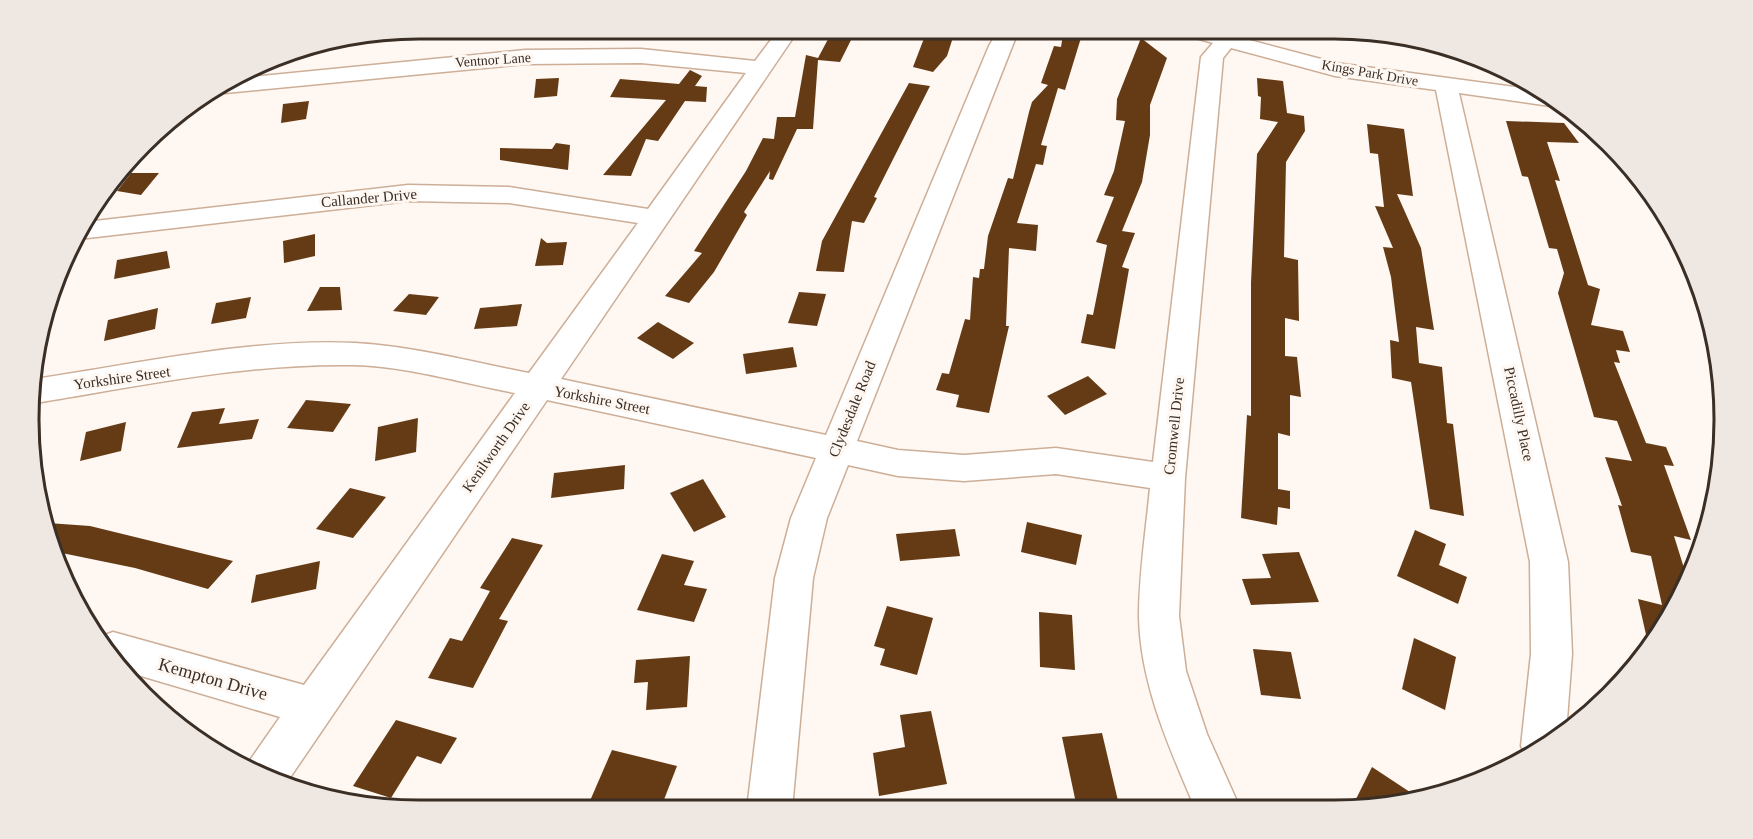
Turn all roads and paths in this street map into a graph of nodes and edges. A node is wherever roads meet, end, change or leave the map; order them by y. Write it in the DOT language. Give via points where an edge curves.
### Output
graph roads {
  1 [pos="781,39"];
  2 [pos="1004,39"];
  3 [pos="1223,39"];
  4 [pos="1226,40"];
  5 [pos="761,68"];
  6 [pos="239,85"];
  7 [pos="1446,86"];
  8 [pos="1536,97"];
  9 [pos="655,218"];
  10 [pos="89,230"];
  11 [pos="538,387"];
  12 [pos="40,390"];
  13 [pos="836,450"];
  14 [pos="1168,478"];
  15 [pos="118,652"];
  16 [pos="313,707"];
  17 [pos="1545,736"];
  18 [pos="270,769"];
  19 [pos="770,800"];
  20 [pos="1214,800"];
  1 -- 5 [label="street, Kenilworth Drive"];
  2 -- 13 [label="street, Clydesdale Road"];
  3 -- 4 [label="street, Kings Park Drive"];
  4 -- 7 [label="street, Kings Park Drive" via="1335,69"];
  4 -- 14 [label="street, Cromwell Drive" via="1212,57"];
  5 -- 6 [label="street, Ventnor Lane" via="640,56 525,57"];
  5 -- 9 [label="street, Kenilworth Drive"];
  7 -- 8 [label="street, Kings Park Drive"];
  7 -- 17 [label="street, Piccadilly Place" via="1549,562 1552,692"];
  9 -- 10 [label="street, Callander Drive" via="509,195 432,193 355,198"];
  9 -- 11 [label="street, Kenilworth Drive"];
  11 -- 12 [label="street, Yorkshire Street" via="402,360 321,353 265,356"];
  11 -- 13 [label="street, Yorkshire Street"];
  11 -- 16 [label="street, Kenilworth Drive"];
  13 -- 14 [label="street, Yorkshire Street" via="938,468 1056,461"];
  13 -- 19 [label="street, Clydesdale Road" via="809,518 794,578"];
  14 -- 20 [label="street, Cromwell Drive" via="1161,565 1161,642 1187,738"];
  15 -- 16 [label="street, Kempton Drive"];
  16 -- 18 [label="street, Kenilworth Drive"];
}
